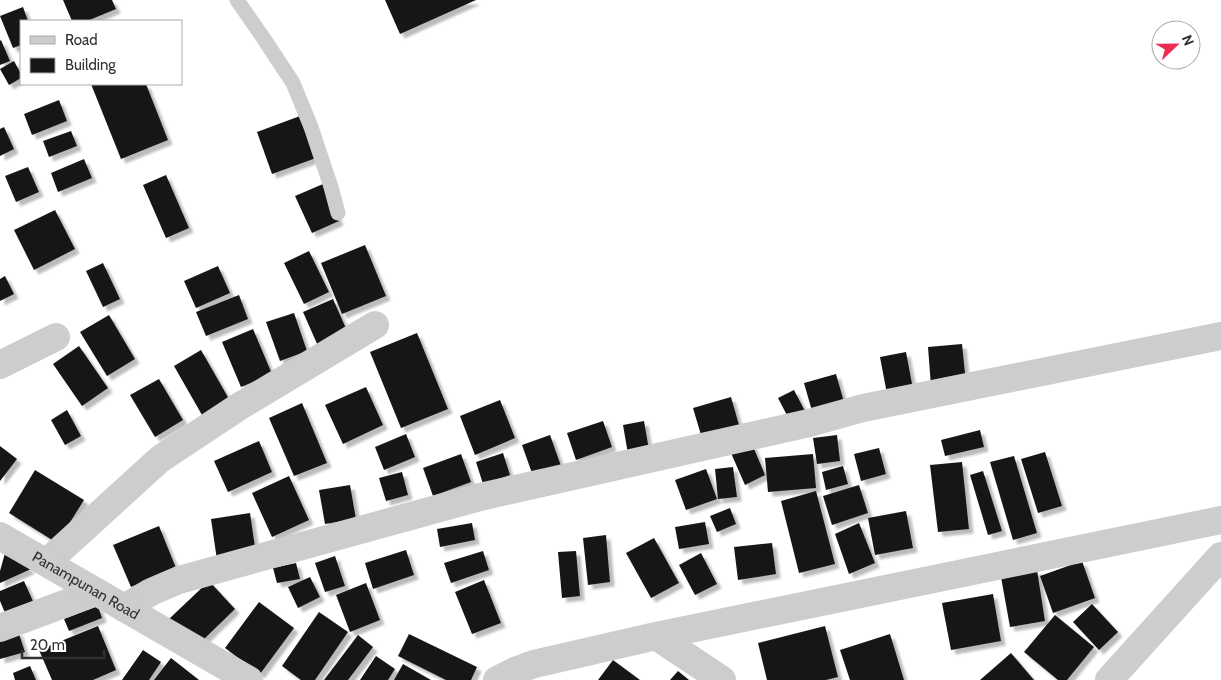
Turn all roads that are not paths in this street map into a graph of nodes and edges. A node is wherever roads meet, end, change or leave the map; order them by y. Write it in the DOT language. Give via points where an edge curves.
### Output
graph roads {
  1 [pos="237,0"];
  2 [pos="338,214"];
  3 [pos="375,325"];
  4 [pos="1221,336"];
  5 [pos="56,337"];
  6 [pos="0,365"];
  7 [pos="1221,520"];
  8 [pos="0,536"];
  9 [pos="1221,556"];
  10 [pos="46,562"];
  11 [pos="96,592"];
  12 [pos="124,608"];
  13 [pos="0,628"];
  14 [pos="656,636"];
  15 [pos="244,679"];
  16 [pos="497,680"];
  17 [pos="722,680"];
  18 [pos="1109,680"];
  1 -- 2 [label="lane" via="293,83 314,135"];
  3 -- 10 [label="street" via="240,406 160,459"];
  4 -- 12 [label="street" via="863,408 480,497 179,580"];
  5 -- 6 [label="street"];
  7 -- 14 [label="street"];
  8 -- 10 [label="street, Panampunan Road"];
  9 -- 18 [label="street"];
  10 -- 11 [label="street, Panampunan Road"];
  11 -- 12 [label="street, Panampunan Road"];
  11 -- 13 [label="street"];
  12 -- 15 [label="street, Panampunan Road"];
  14 -- 16 [label="street" via="534,664"];
  14 -- 17 [label="street"];
}
